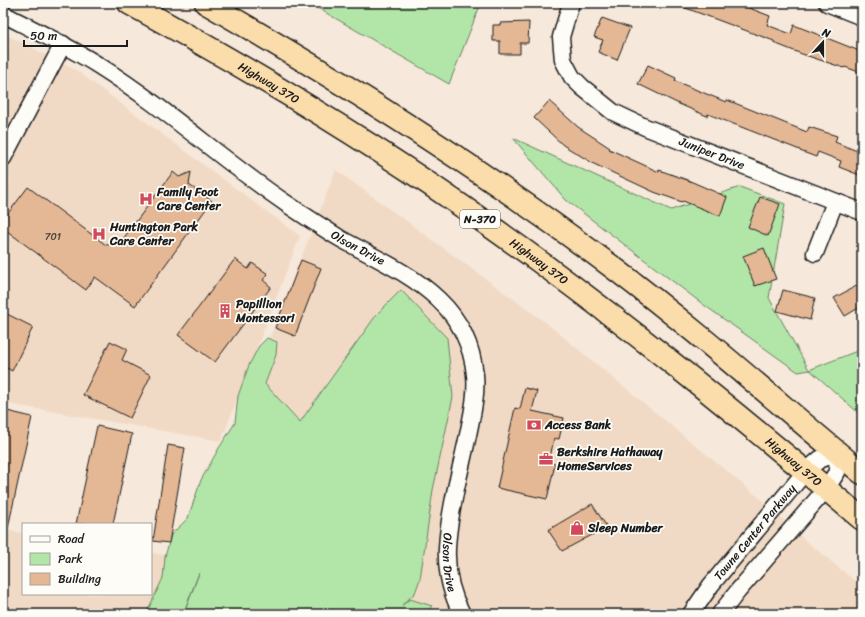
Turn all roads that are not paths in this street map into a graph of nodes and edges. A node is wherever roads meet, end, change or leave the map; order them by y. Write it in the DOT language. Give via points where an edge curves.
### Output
graph roads {
  1 [pos="129,3"];
  2 [pos="206,3"];
  3 [pos="571,3"];
  4 [pos="827,3"];
  5 [pos="3,14"];
  6 [pos="862,16"];
  7 [pos="63,44"];
  8 [pos="3,158"];
  9 [pos="836,202"];
  10 [pos="862,212"];
  11 [pos="815,253"];
  12 [pos="838,454"];
  13 [pos="805,472"];
  14 [pos="862,474"];
  15 [pos="826,489"];
  16 [pos="862,519"];
  17 [pos="462,614"];
  18 [pos="691,614"];
  19 [pos="720,614"];
  1 -- 13 [label="highway, Highway 370 / N-370" via="276,87 489,225 625,325"];
  2 -- 12 [label="highway" via="403,121 558,227 668,311"];
  3 -- 9 [label="street, Juniper Drive" via="561,37 564,60 572,77 608,108 644,127"];
  4 -- 6 [label="street"];
  5 -- 7 [label="street, Olson Drive"];
  7 -- 8 [label="street"];
  7 -- 17 [label="street, Olson Drive" via="128,85 290,206 421,285 438,299 459,323 468,344 475,377 473,412 447,537 449,584"];
  9 -- 10 [label="street, Juniper Drive"];
  9 -- 11 [label="street"];
  12 -- 13 [label="street, Towne Center Parkway" via="820,459"];
  12 -- 14 [label="highway"];
  12 -- 15 [label="street, Towne Center Parkway" via="838,472"];
  13 -- 15 [label="highway, Highway 370 / N-370"];
  13 -- 18 [label="street, Towne Center Parkway" via="711,584"];
  15 -- 16 [label="highway, Highway 370 / N-370"];
  15 -- 19 [label="street, Towne Center Parkway"];
}
